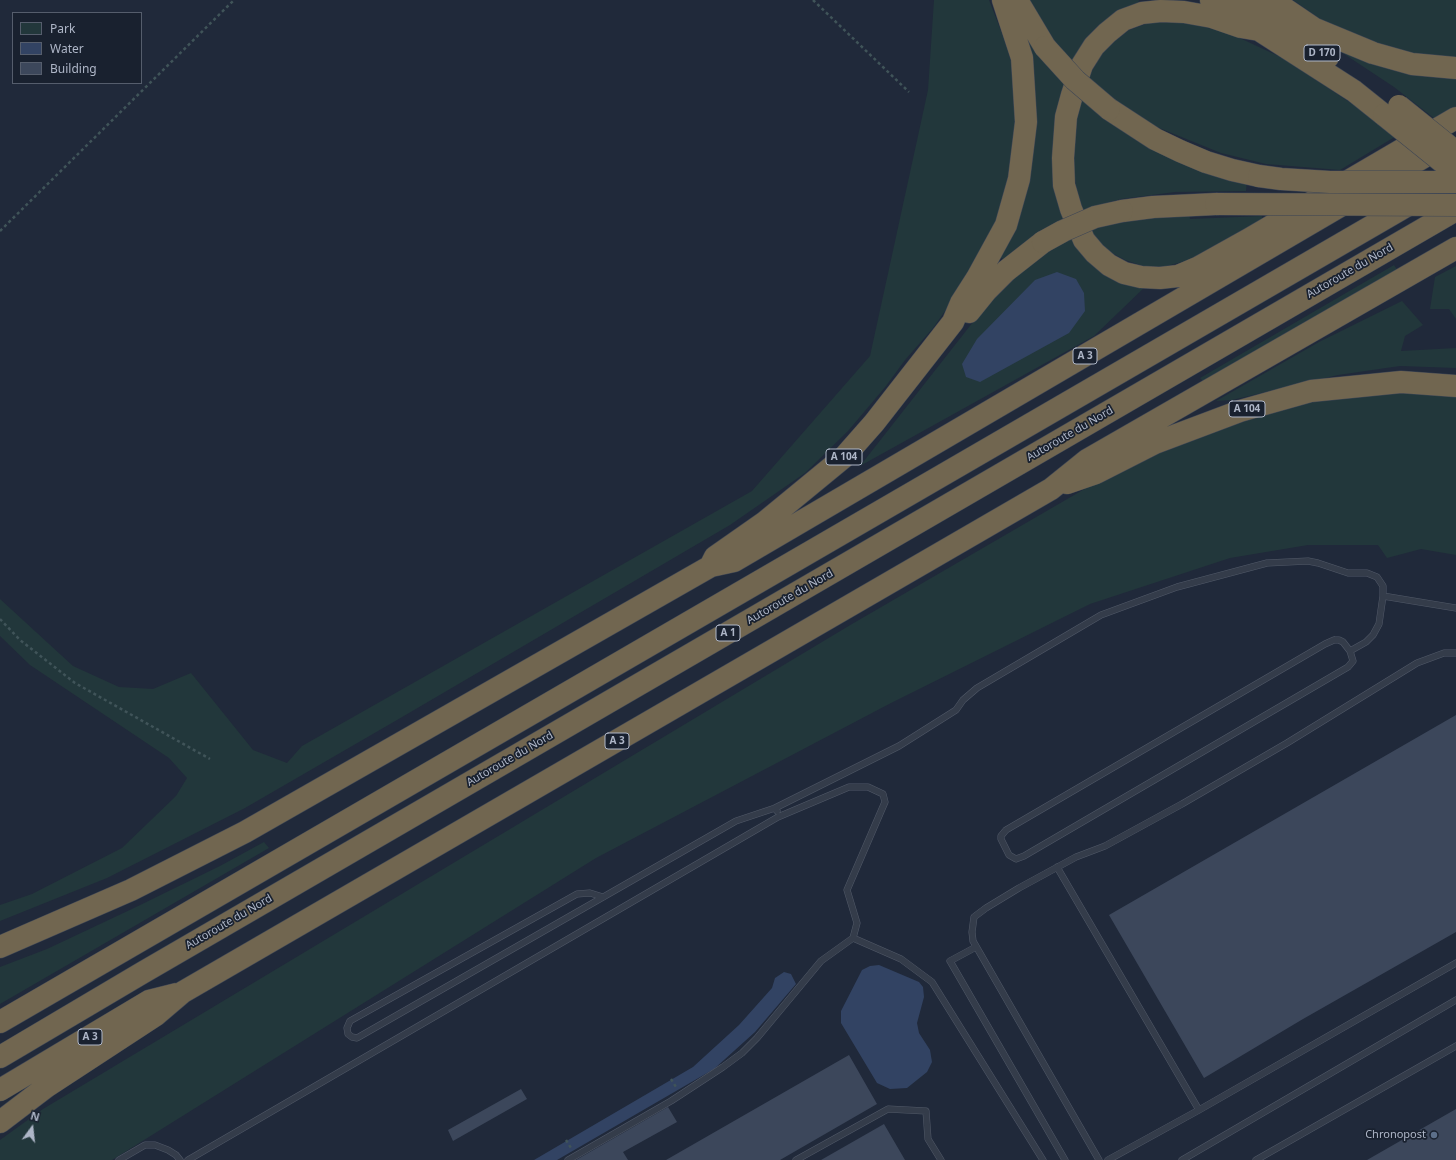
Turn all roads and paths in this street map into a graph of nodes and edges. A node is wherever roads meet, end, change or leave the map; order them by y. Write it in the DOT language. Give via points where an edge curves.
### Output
graph roads {
  1 [pos="234,0"];
  2 [pos="813,0"];
  3 [pos="1004,0"];
  4 [pos="1017,0"];
  5 [pos="1244,0"];
  6 [pos="1272,0"];
  7 [pos="1214,2"];
  8 [pos="1259,30"];
  9 [pos="1456,68"];
  10 [pos="909,92"];
  11 [pos="1392,111"];
  12 [pos="1456,118"];
  13 [pos="1456,138"];
  14 [pos="1456,152"];
  15 [pos="1456,173"];
  16 [pos="1456,177"];
  17 [pos="1456,182"];
  18 [pos="1456,205"];
  19 [pos="1456,210"];
  20 [pos="0,231"];
  21 [pos="1456,248"];
  22 [pos="953,322"];
  23 [pos="1456,386"];
  24 [pos="1051,489"];
  25 [pos="711,566"];
  26 [pos="1383,596"];
  27 [pos="1456,608"];
  28 [pos="0,619"];
  29 [pos="1350,651"];
  30 [pos="1456,653"];
  31 [pos="210,760"];
  32 [pos="776,808"];
  33 [pos="778,817"];
  34 [pos="1058,867"];
  35 [pos="603,897"];
  36 [pos="853,938"];
  37 [pos="976,946"];
  38 [pos="0,947"];
  39 [pos="1456,963"];
  40 [pos="183,992"];
  41 [pos="1456,1000"];
  42 [pos="0,1022"];
  43 [pos="1456,1046"];
  44 [pos="0,1057"];
  45 [pos="671,1079"];
  46 [pos="0,1090"];
  47 [pos="678,1090"];
  48 [pos="1199,1110"];
  49 [pos="0,1122"];
  50 [pos="566,1140"];
  51 [pos="573,1152"];
  52 [pos="119,1160"];
  53 [pos="180,1160"];
  54 [pos="188,1160"];
  55 [pos="568,1160"];
  56 [pos="796,1160"];
  57 [pos="941,1160"];
  58 [pos="1043,1160"];
  59 [pos="1065,1160"];
  60 [pos="1099,1160"];
  61 [pos="1108,1160"];
  62 [pos="1182,1160"];
  63 [pos="1256,1160"];
  1 -- 20 [label="path"];
  2 -- 10 [label="path"];
  3 -- 22 [label="highway" via="1022,58 1026,122 1019,179 1006,225 961,303"];
  4 -- 17 [label="highway, bridge" via="1045,47 1075,80 1109,109 1143,132 1206,162 1232,170 1281,179 1330,182"];
  5 -- 11 [label="highway, D 170"];
  6 -- 9 [label="highway" via="1315,29 1373,53 1412,64"];
  7 -- 8 [label="highway"];
  8 -- 11 [label="highway" via="1354,92"];
  8 -- 12 [label="highway" via="1184,12 1142,12 1123,20 1094,46 1082,65 1066,117 1064,185 1084,240 1095,254 1109,265 1124,273 1160,278 1178,276 1197,268"];
  11 -- 14 [label="highway, D 170, bridge"];
  11 -- 15 [label="highway, bridge"];
  13 -- 25 [label="highway, A 3" via="734,561"];
  16 -- 42 [label="highway, A 1"];
  18 -- 22 [label="highway, A 104, bridge" via="1216,204 1153,207 1095,217 1043,242 1006,271 970,312"];
  19 -- 44 [label="highway, Autoroute du Nord / A 1"];
  21 -- 24 [label="highway, A 3" via="1087,460"];
  22 -- 25 [label="highway, A 104" via="844,458 765,522 715,557"];
  23 -- 24 [label="highway, A 104" via="1401,382 1311,391 1226,416 1155,443 1096,474"];
  24 -- 40 [label="highway, A 3"];
  25 -- 38 [label="highway, A 3" via="245,832 131,890"];
  26 -- 27 [label="lane"];
  26 -- 29 [label="lane" via="1379,624 1374,635"];
  26 -- 32 [label="lane" via="1383,586 1377,577 1308,561 1267,563 1177,587 1101,615 977,688 956,710 899,746"];
  28 -- 31 [label="path" via="20,640 75,683"];
  29 -- 29 [label="lane" via="1340,640 1325,644 1006,830 1001,836 1002,844 1012,857 1024,856 1348,667 1353,661"];
  30 -- 34 [label="lane" via="1444,653 1417,663 1182,804 1105,846"];
  32 -- 33 [label="lane"];
  32 -- 35 [label="lane" via="736,821"];
  33 -- 36 [label="lane" via="849,787 868,787 883,794 886,802 847,890 857,923"];
  33 -- 54 [label="lane"];
  34 -- 37 [label="lane" via="974,917 972,932"];
  34 -- 48 [label="lane"];
  35 -- 35 [label="lane" via="357,1038 352,1038 348,1034 350,1021 577,894 590,893"];
  36 -- 55 [label="lane" via="821,961 742,1053 671,1101"];
  36 -- 58 [label="lane" via="901,959 932,982"];
  37 -- 59 [label="lane" via="950,961"];
  37 -- 60 [label="lane"];
  39 -- 48 [label="lane"];
  40 -- 46 [label="highway, A 3" via="149,1001"];
  40 -- 49 [label="highway" via="156,1015 46,1087"];
  41 -- 62 [label="lane"];
  43 -- 63 [label="lane"];
  45 -- 47 [label="path"];
  48 -- 61 [label="lane"];
  50 -- 51 [label="path"];
  52 -- 53 [label="lane" via="145,1145 155,1145 168,1150 176,1154"];
  56 -- 57 [label="lane" via="888,1109 926,1111 928,1139"];
}
